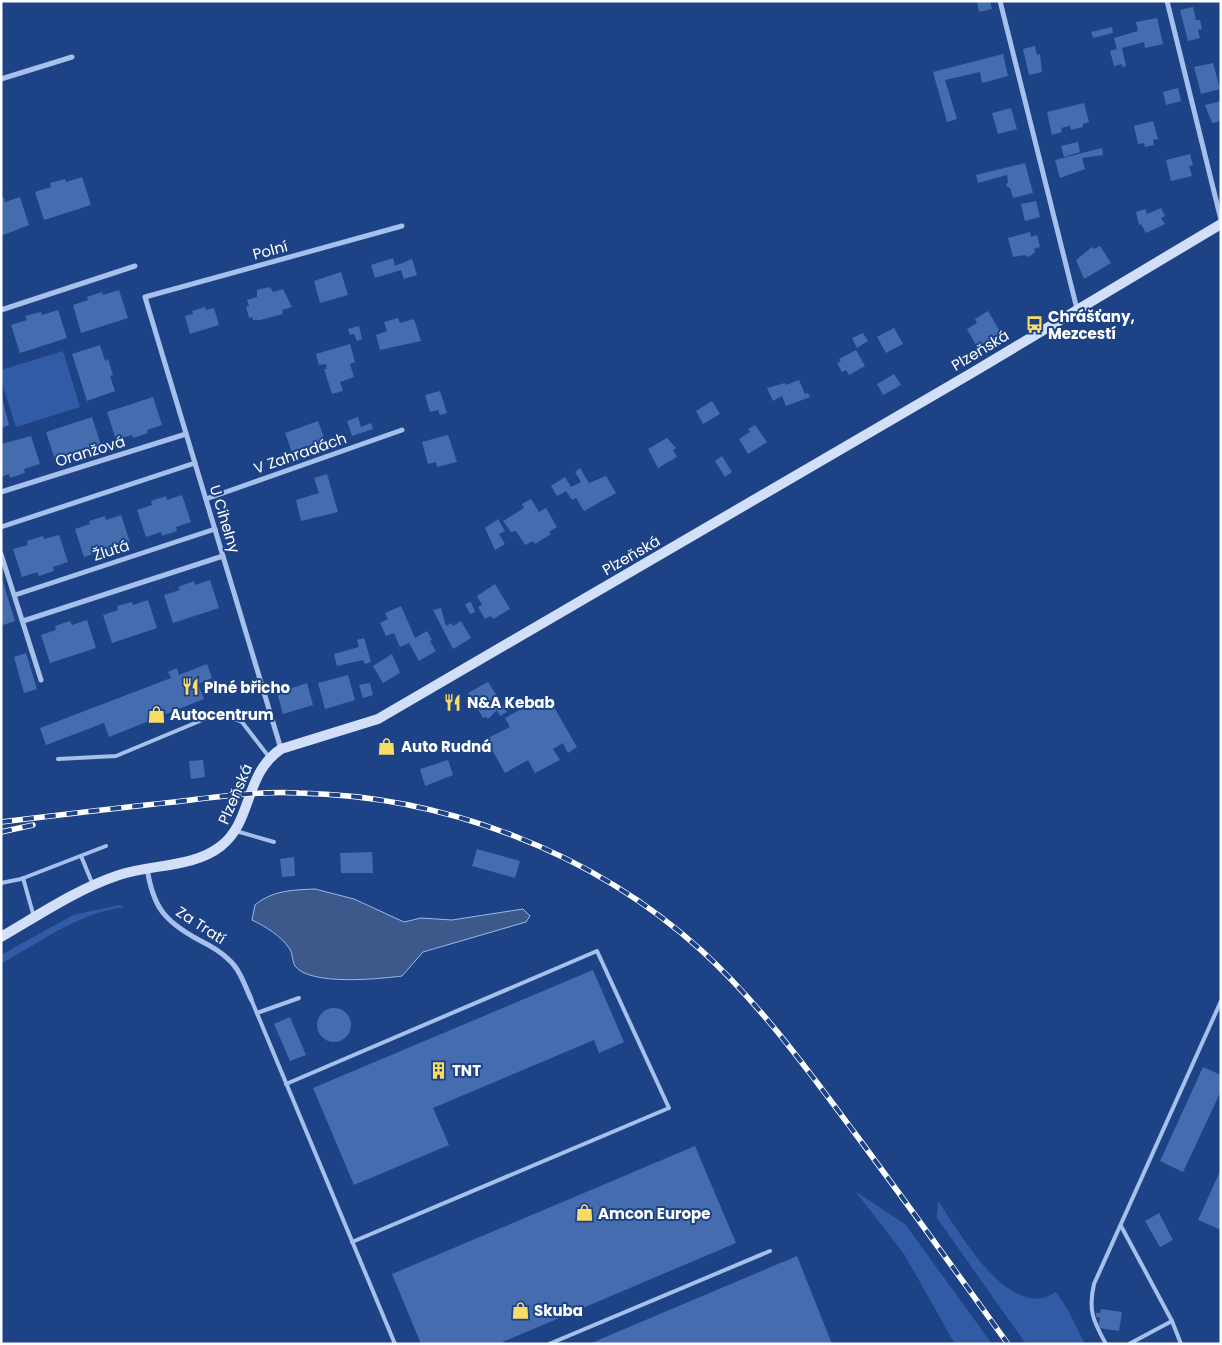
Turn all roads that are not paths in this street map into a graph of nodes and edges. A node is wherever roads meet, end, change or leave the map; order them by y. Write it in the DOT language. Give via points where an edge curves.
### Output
graph roads {
  1 [pos="1000,1"];
  2 [pos="1167,1"];
  3 [pos="72,57"];
  4 [pos="1,79"];
  5 [pos="1221,222"];
  6 [pos="402,226"];
  7 [pos="135,266"];
  8 [pos="145,297"];
  9 [pos="1077,309"];
  10 [pos="1,310"];
  11 [pos="402,430"];
  12 [pos="186,434"];
  13 [pos="195,463"];
  14 [pos="1,492"];
  15 [pos="206,499"];
  16 [pos="1,527"];
  17 [pos="215,529"];
  18 [pos="1,554"];
  19 [pos="223,556"];
  20 [pos="14,595"];
  21 [pos="23,621"];
  22 [pos="40,680"];
  23 [pos="281,749"];
  24 [pos="269,757"];
  25 [pos="58,759"];
  26 [pos="236,831"];
  27 [pos="274,842"];
  28 [pos="106,846"];
  29 [pos="81,856"];
  30 [pos="146,868"];
  31 [pos="23,878"];
  32 [pos="1,883"];
  33 [pos="94,885"];
  34 [pos="34,918"];
  35 [pos="1,937"];
  36 [pos="299,998"];
  37 [pos="251,999"];
  38 [pos="1221,1001"];
  39 [pos="257,1013"];
  40 [pos="286,1084"];
  41 [pos="1121,1226"];
  42 [pos="352,1242"];
  43 [pos="770,1251"];
  44 [pos="1172,1320"];
  45 [pos="395,1344"];
  46 [pos="549,1344"];
  47 [pos="1106,1344"];
  48 [pos="1129,1344"];
  49 [pos="1181,1344"];
  1 -- 9 [label="street"];
  2 -- 5 [label="street"];
  3 -- 4 [label="street"];
  5 -- 9 [label="main road, Plzeňská"];
  6 -- 8 [label="street, Polní"];
  7 -- 10 [label="street"];
  8 -- 12 [label="street, U Cihelny"];
  9 -- 23 [label="main road, Plzeňská" via="378,719"];
  11 -- 15 [label="street, V Zahradách"];
  12 -- 13 [label="street, U Cihelny"];
  12 -- 14 [label="street, Oranžová"];
  13 -- 15 [label="street, U Cihelny"];
  13 -- 16 [label="street"];
  15 -- 17 [label="street, U Cihelny"];
  17 -- 19 [label="street, U Cihelny"];
  17 -- 20 [label="street, Žlutá"];
  18 -- 20 [label="street"];
  19 -- 21 [label="street"];
  19 -- 23 [label="street, U Cihelny"];
  20 -- 21 [label="street"];
  21 -- 22 [label="street"];
  23 -- 24 [label="main road, Plzeňská"];
  24 -- 25 [label="lane" via="242,722 220,713 116,756"];
  24 -- 26 [label="main road, Plzeňská" via="253,784"];
  26 -- 27 [label="lane"];
  26 -- 30 [label="main road, Plzeňská" via="210,854 195,860"];
  28 -- 29 [label="lane"];
  29 -- 31 [label="lane"];
  29 -- 33 [label="lane"];
  30 -- 33 [label="main road, Plzeňská"];
  30 -- 37 [label="street, Za Tratí" via="150,892 159,909 168,920 229,959"];
  31 -- 32 [label="lane"];
  31 -- 34 [label="lane"];
  33 -- 34 [label="main road, Plzeňská"];
  34 -- 35 [label="main road, Plzeňská"];
  36 -- 39 [label="lane"];
  37 -- 39 [label="lane"];
  38 -- 41 [label="lane"];
  39 -- 40 [label="lane"];
  40 -- 42 [label="lane"];
  40 -- 42 [label="lane" via="597,951 669,1108"];
  41 -- 44 [label="lane"];
  41 -- 47 [label="lane" via="1094,1284 1090,1303"];
  42 -- 45 [label="lane"];
  43 -- 46 [label="lane"];
  44 -- 48 [label="lane"];
  44 -- 49 [label="lane"];
}
